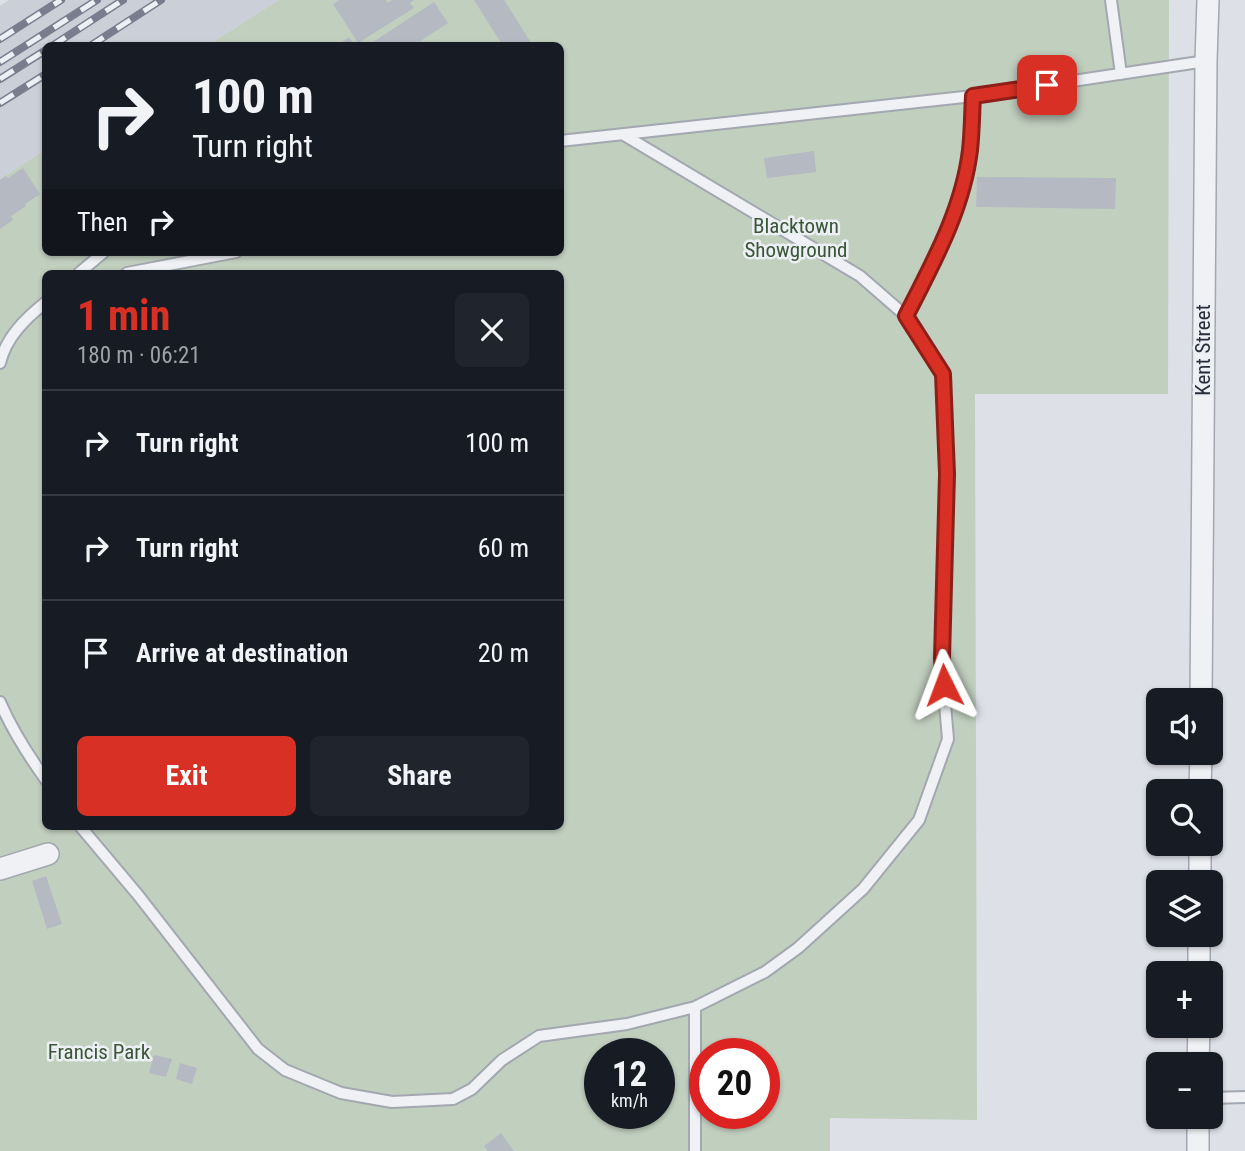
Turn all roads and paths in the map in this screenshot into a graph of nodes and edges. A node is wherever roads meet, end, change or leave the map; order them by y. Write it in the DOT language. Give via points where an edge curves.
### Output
graph roads {
  1 [pos="1111,0"];
  2 [pos="1208,0"];
  3 [pos="1206,61"];
  4 [pos="1121,74"];
  5 [pos="973,96"];
  6 [pos="624,135"];
  7 [pos="564,141"];
  8 [pos="99,256"];
  9 [pos="215,256"];
  10 [pos="83,270"];
  11 [pos="143,270"];
  12 [pos="42,305"];
  13 [pos="906,316"];
  14 [pos="0,363"];
  15 [pos="1201,688"];
  16 [pos="0,702"];
  17 [pos="42,775"];
  18 [pos="83,830"];
  19 [pos="48,854"];
  20 [pos="0,869"];
  21 [pos="695,1007"];
  22 [pos="1245,1097"];
  23 [pos="1223,1098"];
  24 [pos="1198,1129"];
  25 [pos="695,1151"];
  26 [pos="1198,1151"];
  1 -- 4 [label="lane"];
  2 -- 3 [label="street, Kent Street"];
  3 -- 4 [label="lane"];
  3 -- 15 [label="street, Kent Street"];
  4 -- 5 [label="lane"];
  5 -- 6 [label="lane"];
  5 -- 13 [label="lane" via="970,151 960,195 941,248"];
  6 -- 7 [label="lane"];
  6 -- 13 [label="lane" via="860,276"];
  8 -- 10 [label="lane"];
  9 -- 11 [label="lane"];
  12 -- 14 [label="lane" via="4,348"];
  13 -- 21 [label="lane" via="943,374 947,474 942,658 948,739 919,820 863,889 765,972"];
  16 -- 17 [label="lane"];
  18 -- 21 [label="lane" via="258,1049 285,1070 341,1093 392,1102 453,1099 539,1036 627,1024"];
  19 -- 20 [label="street"];
  21 -- 25 [label="lane"];
  22 -- 23 [label="lane"];
  24 -- 26 [label="street"];
}
